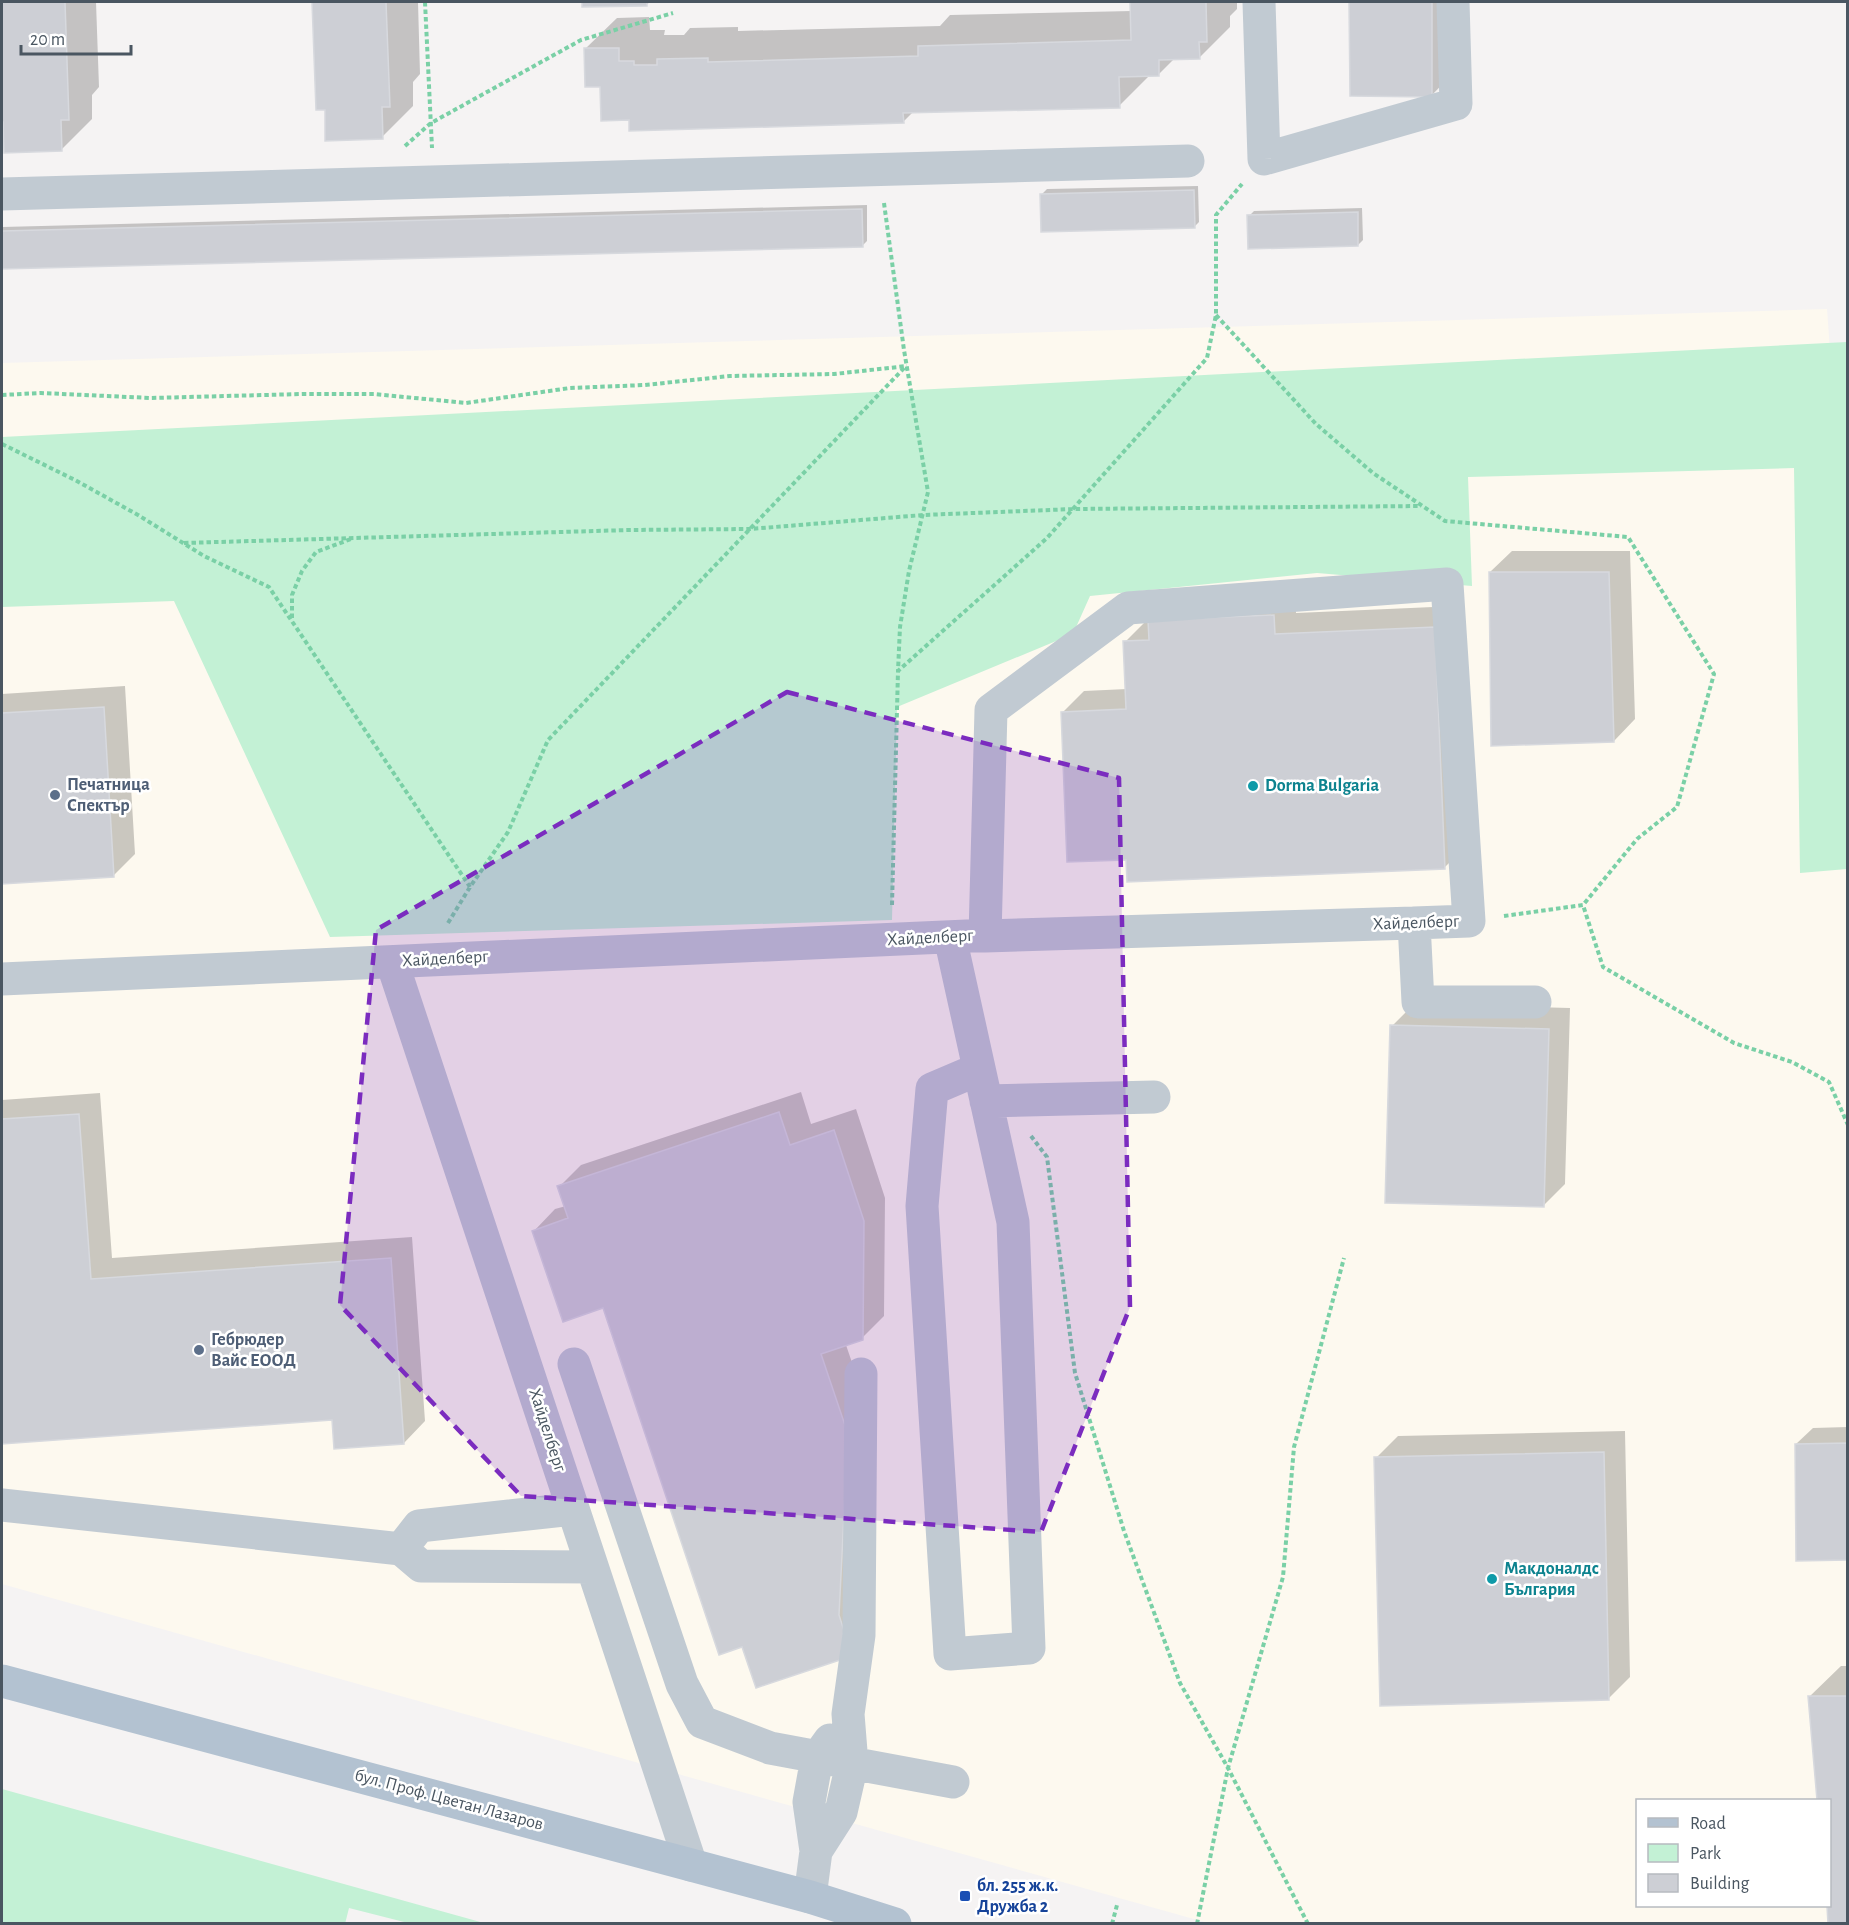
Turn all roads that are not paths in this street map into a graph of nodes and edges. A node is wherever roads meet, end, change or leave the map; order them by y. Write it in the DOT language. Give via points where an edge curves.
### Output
graph roads {
  1 [pos="1259,2"];
  2 [pos="1453,2"];
  3 [pos="1188,161"];
  4 [pos="2,194"];
  5 [pos="1414,923"];
  6 [pos="985,936"];
  7 [pos="950,937"];
  8 [pos="392,962"];
  9 [pos="2,979"];
  10 [pos="1535,1002"];
  11 [pos="979,1069"];
  12 [pos="1154,1097"];
  13 [pos="996,1101"];
  14 [pos="574,1364"];
  15 [pos="861,1374"];
  16 [pos="2,1505"];
  17 [pos="573,1509"];
  18 [pos="401,1549"];
  19 [pos="592,1567"];
  20 [pos="2,1680"];
  21 [pos="848,1714"];
  22 [pos="817,1758"];
  23 [pos="852,1764"];
  24 [pos="953,1782"];
  25 [pos="816,1851"];
  26 [pos="691,1865"];
  27 [pos="810,1897"];
  28 [pos="896,1923"];
  1 -- 2 [label="street" via="1264,159 1456,104"];
  3 -- 4 [label="street"];
  5 -- 6 [label="street, Хайделберг"];
  5 -- 6 [label="street, Хайделберг" via="1468,921 1447,584 1128,608 991,710"];
  5 -- 10 [label="street" via="1418,1002"];
  6 -- 7 [label="street, Хайделберг"];
  7 -- 8 [label="street, Хайделберг"];
  7 -- 11 [label="street"];
  8 -- 9 [label="street, Хайделберг"];
  8 -- 17 [label="street, Хайделберг"];
  11 -- 13 [label="street"];
  11 -- 13 [label="street" via="933,1089 922,1206 950,1654 1029,1648 1013,1222"];
  12 -- 13 [label="street"];
  14 -- 22 [label="street" via="682,1684 702,1722 770,1749"];
  15 -- 21 [label="street" via="859,1635"];
  16 -- 18 [label="street"];
  17 -- 18 [label="street" via="419,1526"];
  17 -- 19 [label="street, Хайделберг"];
  18 -- 19 [label="street" via="421,1566"];
  19 -- 26 [label="street, Хайделберг"];
  20 -- 26 [label="main road, бул. Проф. Цветан Лазаров"];
  21 -- 22 [label="street"];
  21 -- 23 [label="street"];
  22 -- 23 [label="street"];
  22 -- 25 [label="street" via="809,1802"];
  23 -- 24 [label="street"];
  23 -- 25 [label="street" via="840,1812"];
  25 -- 27 [label="street"];
  26 -- 27 [label="main road, бул. Проф. Цветан Лазаров"];
  27 -- 28 [label="main road, бул. Проф. Цветан Лазаров"];
}
